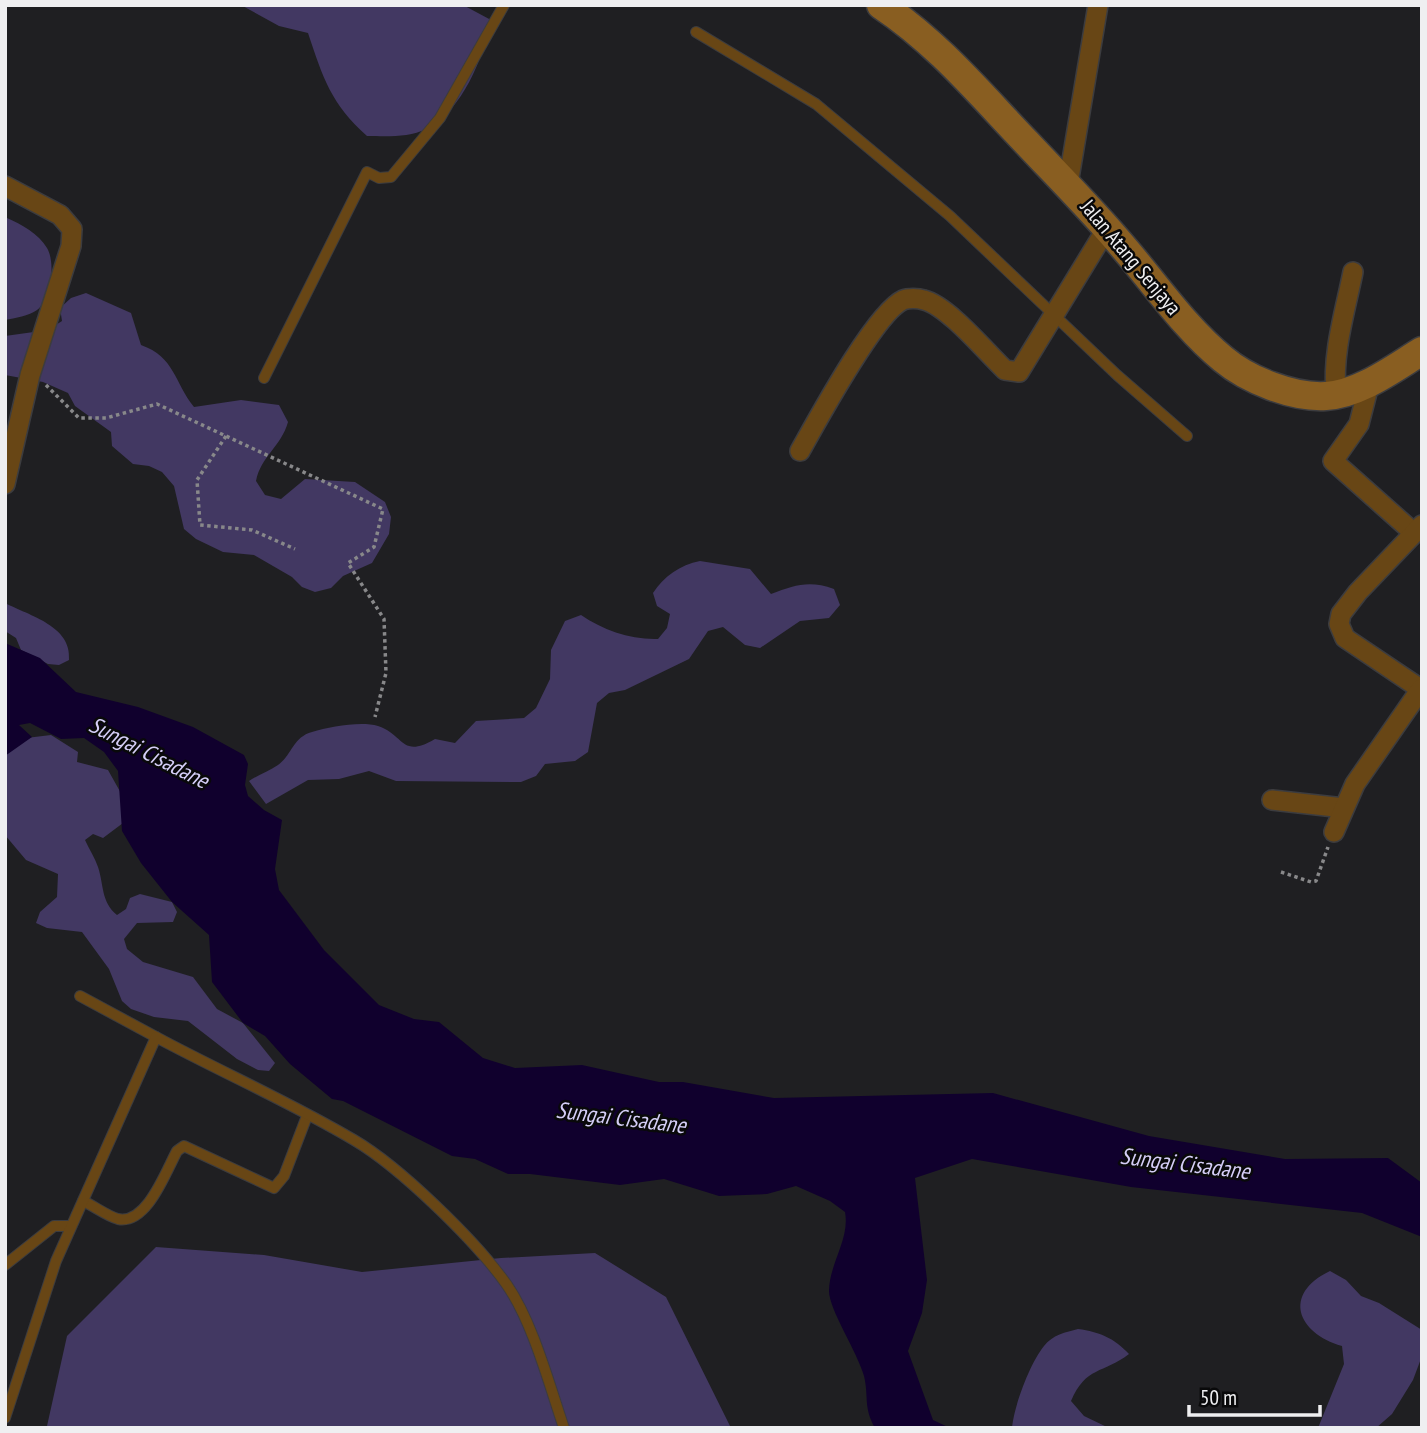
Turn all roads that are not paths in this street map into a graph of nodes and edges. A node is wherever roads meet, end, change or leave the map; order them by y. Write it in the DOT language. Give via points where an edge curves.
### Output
graph roads {
  1 [pos="504,5"];
  2 [pos="881,5"];
  3 [pos="1098,5"];
  4 [pos="696,32"];
  5 [pos="1069,184"];
  6 [pos="5,186"];
  7 [pos="1107,228"];
  8 [pos="1353,272"];
  9 [pos="1054,315"];
  10 [pos="1422,351"];
  11 [pos="264,378"];
  12 [pos="1370,381"];
  13 [pos="1336,394"];
  14 [pos="1187,436"];
  15 [pos="800,451"];
  16 [pos="5,484"];
  17 [pos="1418,529"];
  18 [pos="1421,689"];
  19 [pos="1272,800"];
  20 [pos="1344,808"];
  21 [pos="1334,832"];
  22 [pos="80,996"];
  23 [pos="156,1037"];
  24 [pos="307,1116"];
  25 [pos="83,1201"];
  26 [pos="71,1226"];
  27 [pos="5,1265"];
  28 [pos="5,1418"];
  29 [pos="564,1428"];
  1 -- 11 [label="lane" via="440,118 391,177 367,172"];
  2 -- 5 [label="main road, Jalan Atang Senjaya" via="947,57"];
  3 -- 5 [label="street"];
  4 -- 9 [label="lane" via="816,104 950,216"];
  5 -- 7 [label="main road, Jalan Atang Senjaya"];
  6 -- 16 [label="street" via="60,215 72,229 71,246 30,375"];
  7 -- 9 [label="street"];
  7 -- 13 [label="main road, Jalan Atang Senjaya" via="1196,334 1224,360 1268,384 1300,393"];
  8 -- 13 [label="street" via="1334,375"];
  9 -- 14 [label="lane"];
  9 -- 15 [label="street" via="1019,372 1012,373 944,312 926,300 904,300 888,312 839,383"];
  10 -- 12 [label="main road, Jalan Atang Senjaya"];
  12 -- 13 [label="main road, Jalan Atang Senjaya"];
  12 -- 17 [label="street" via="1359,424 1334,461"];
  17 -- 18 [label="street" via="1358,592 1339,624 1345,638"];
  18 -- 20 [label="street" via="1355,784"];
  19 -- 20 [label="street"];
  20 -- 21 [label="street"];
  22 -- 23 [label="lane"];
  23 -- 24 [label="lane"];
  23 -- 25 [label="lane"];
  24 -- 25 [label="lane" via="284,1176 274,1188 184,1146 144,1211 133,1218 119,1219"];
  24 -- 29 [label="lane" via="355,1140 417,1190 508,1286 540,1356"];
  25 -- 26 [label="lane"];
  26 -- 27 [label="lane" via="54,1226"];
  26 -- 28 [label="lane"];
}
